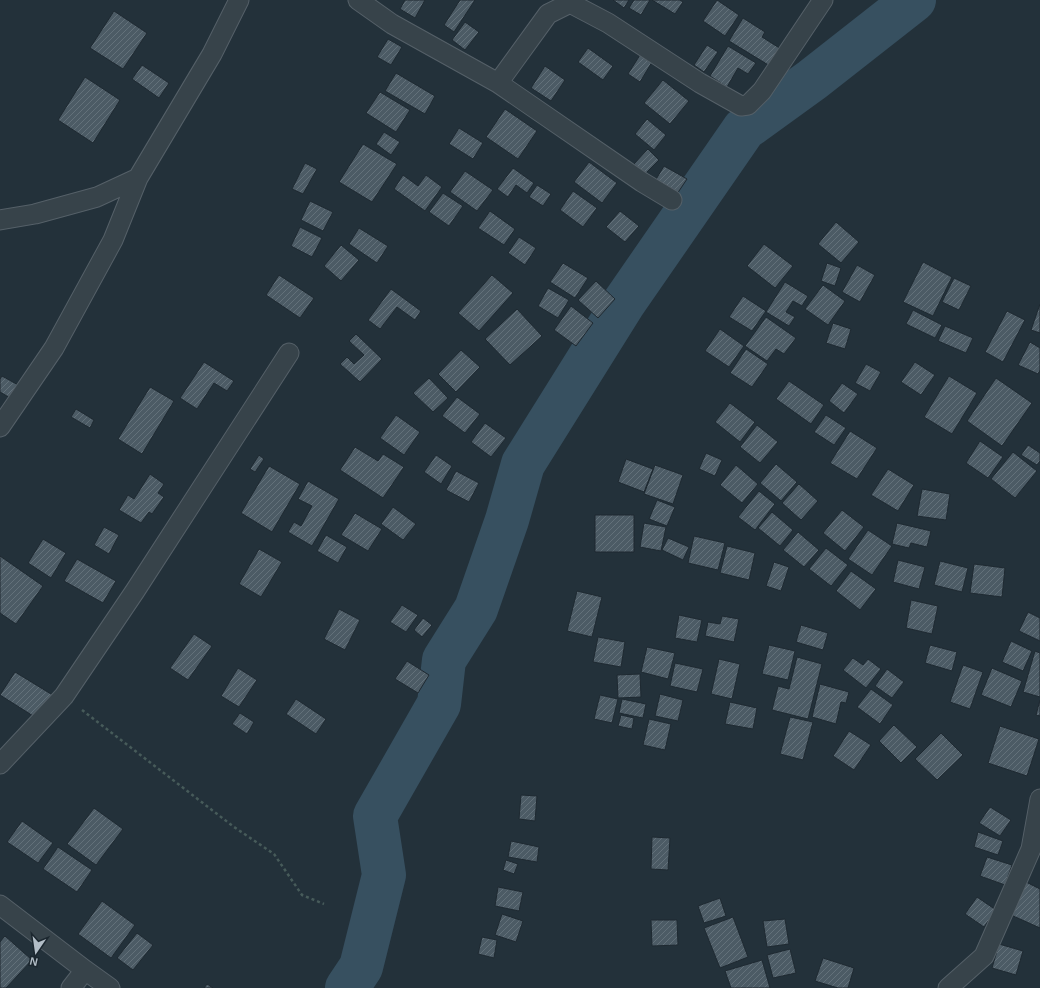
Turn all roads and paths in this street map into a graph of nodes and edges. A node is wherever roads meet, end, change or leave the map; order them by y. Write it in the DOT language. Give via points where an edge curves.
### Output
graph roads {
  1 [pos="239,0"];
  2 [pos="358,0"];
  3 [pos="823,0"];
  4 [pos="498,83"];
  5 [pos="138,178"];
  6 [pos="672,200"];
  7 [pos="0,220"];
  8 [pos="289,353"];
  9 [pos="0,427"];
  10 [pos="64,696"];
  11 [pos="0,764"];
  12 [pos="1040,799"];
  13 [pos="324,904"];
  14 [pos="0,905"];
  15 [pos="85,970"];
  16 [pos="71,988"];
  17 [pos="110,988"];
  18 [pos="948,988"];
  1 -- 5 [label="street" via="212,54"];
  2 -- 4 [label="street" via="392,24"];
  3 -- 4 [label="street" via="762,91 748,105 741,106 700,83 608,23 570,3 548,14"];
  4 -- 6 [label="street"];
  5 -- 7 [label="street" via="97,197 35,214"];
  5 -- 9 [label="street" via="113,240 54,348"];
  8 -- 10 [label="street"];
  10 -- 11 [label="street"];
  10 -- 13 [label="path" via="234,827 274,854 302,895"];
  12 -- 18 [label="street" via="1031,849 984,956"];
  14 -- 15 [label="street"];
  15 -- 16 [label="street"];
  15 -- 17 [label="street"];
}
